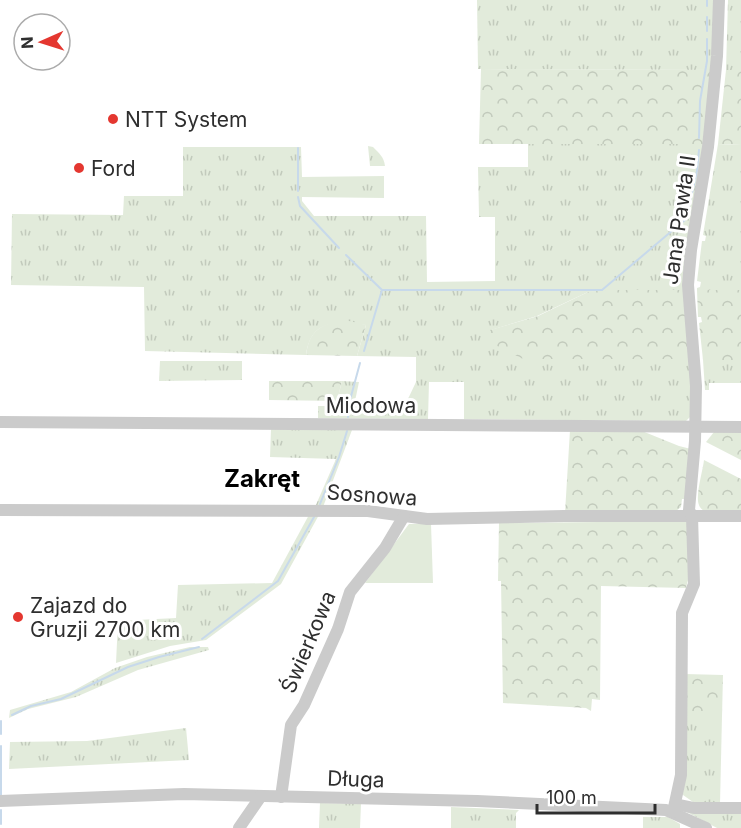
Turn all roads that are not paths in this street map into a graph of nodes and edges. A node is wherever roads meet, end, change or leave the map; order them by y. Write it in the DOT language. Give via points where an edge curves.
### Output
graph roads {
  1 [pos="720,0"];
  2 [pos="0,422"];
  3 [pos="696,427"];
  4 [pos="741,427"];
  5 [pos="0,510"];
  6 [pos="404,516"];
  7 [pos="692,516"];
  8 [pos="741,516"];
  9 [pos="261,796"];
  10 [pos="281,796"];
  11 [pos="0,801"];
  12 [pos="674,808"];
  13 [pos="741,808"];
  14 [pos="239,828"];
  15 [pos="706,828"];
  1 -- 3 [label="street, Jana Pawła II" via="708,147 688,285"];
  2 -- 3 [label="street, Miodowa"];
  3 -- 4 [label="street, Miodowa"];
  3 -- 7 [label="street, Jana Pawła II" via="689,503"];
  5 -- 6 [label="street, Sosnowa" via="368,511"];
  6 -- 7 [label="street, Sosnowa"];
  6 -- 10 [label="street, Świerkowa" via="385,548 350,592 338,629 291,725"];
  7 -- 8 [label="street, Sosnowa"];
  7 -- 12 [label="street, Jana Pawła II" via="694,584 682,613 681,776"];
  9 -- 10 [label="street, Długa"];
  9 -- 11 [label="street, Długa" via="130,795"];
  9 -- 14 [label="street"];
  10 -- 12 [label="street, Długa"];
  12 -- 13 [label="street"];
  12 -- 15 [label="street, Długa"];
}
